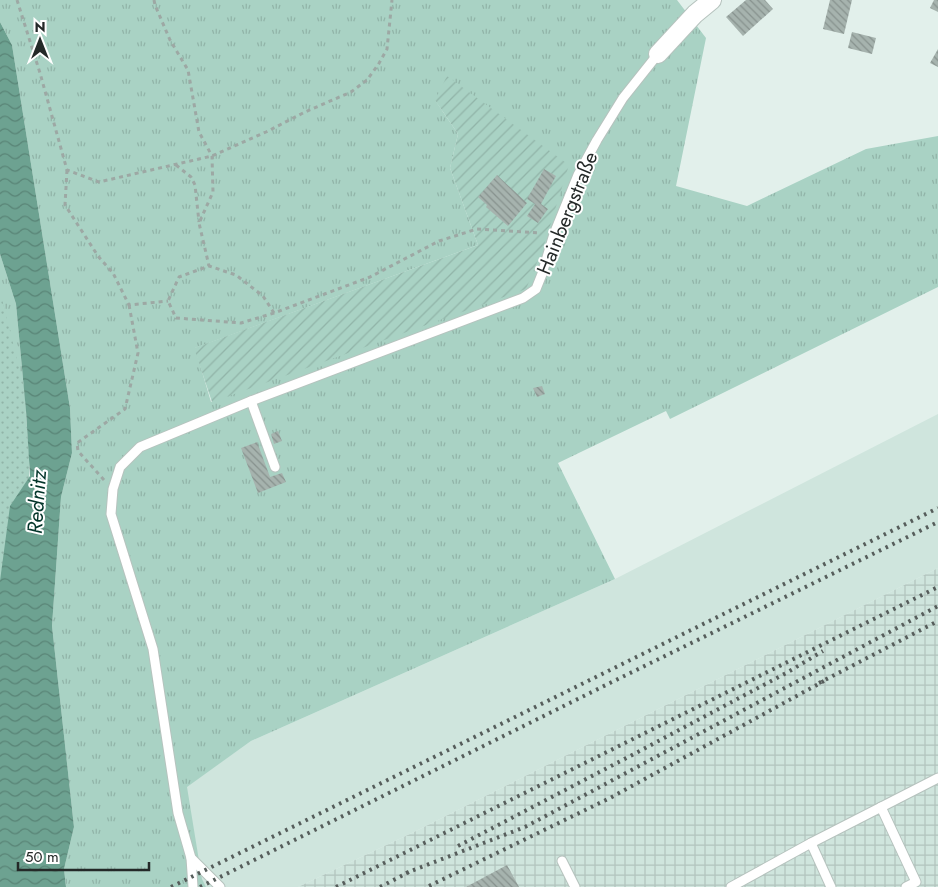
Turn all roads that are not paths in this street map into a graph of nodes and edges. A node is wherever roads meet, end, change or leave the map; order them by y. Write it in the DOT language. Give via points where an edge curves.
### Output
graph roads {
  1 [pos="712,0"];
  2 [pos="658,54"];
  3 [pos="251,401"];
  4 [pos="275,467"];
  5 [pos="938,778"];
  6 [pos="881,807"];
  7 [pos="811,843"];
  8 [pos="191,858"];
  9 [pos="562,861"];
  10 [pos="193,887"];
  11 [pos="220,887"];
  12 [pos="575,887"];
  13 [pos="731,887"];
  14 [pos="832,887"];
  15 [pos="906,887"];
  1 -- 2 [label="street, Hainbergstraße"];
  2 -- 3 [label="lane, Hainbergstraße" via="623,98 578,175 536,289 523,298"];
  3 -- 4 [label="lane"];
  3 -- 8 [label="lane" via="140,447 120,467 113,489 111,514 152,649 178,813"];
  5 -- 6 [label="lane"];
  6 -- 7 [label="lane"];
  6 -- 15 [label="lane" via="916,882"];
  7 -- 13 [label="lane"];
  7 -- 14 [label="lane"];
  8 -- 10 [label="lane"];
  8 -- 11 [label="lane"];
  9 -- 12 [label="lane"];
}
